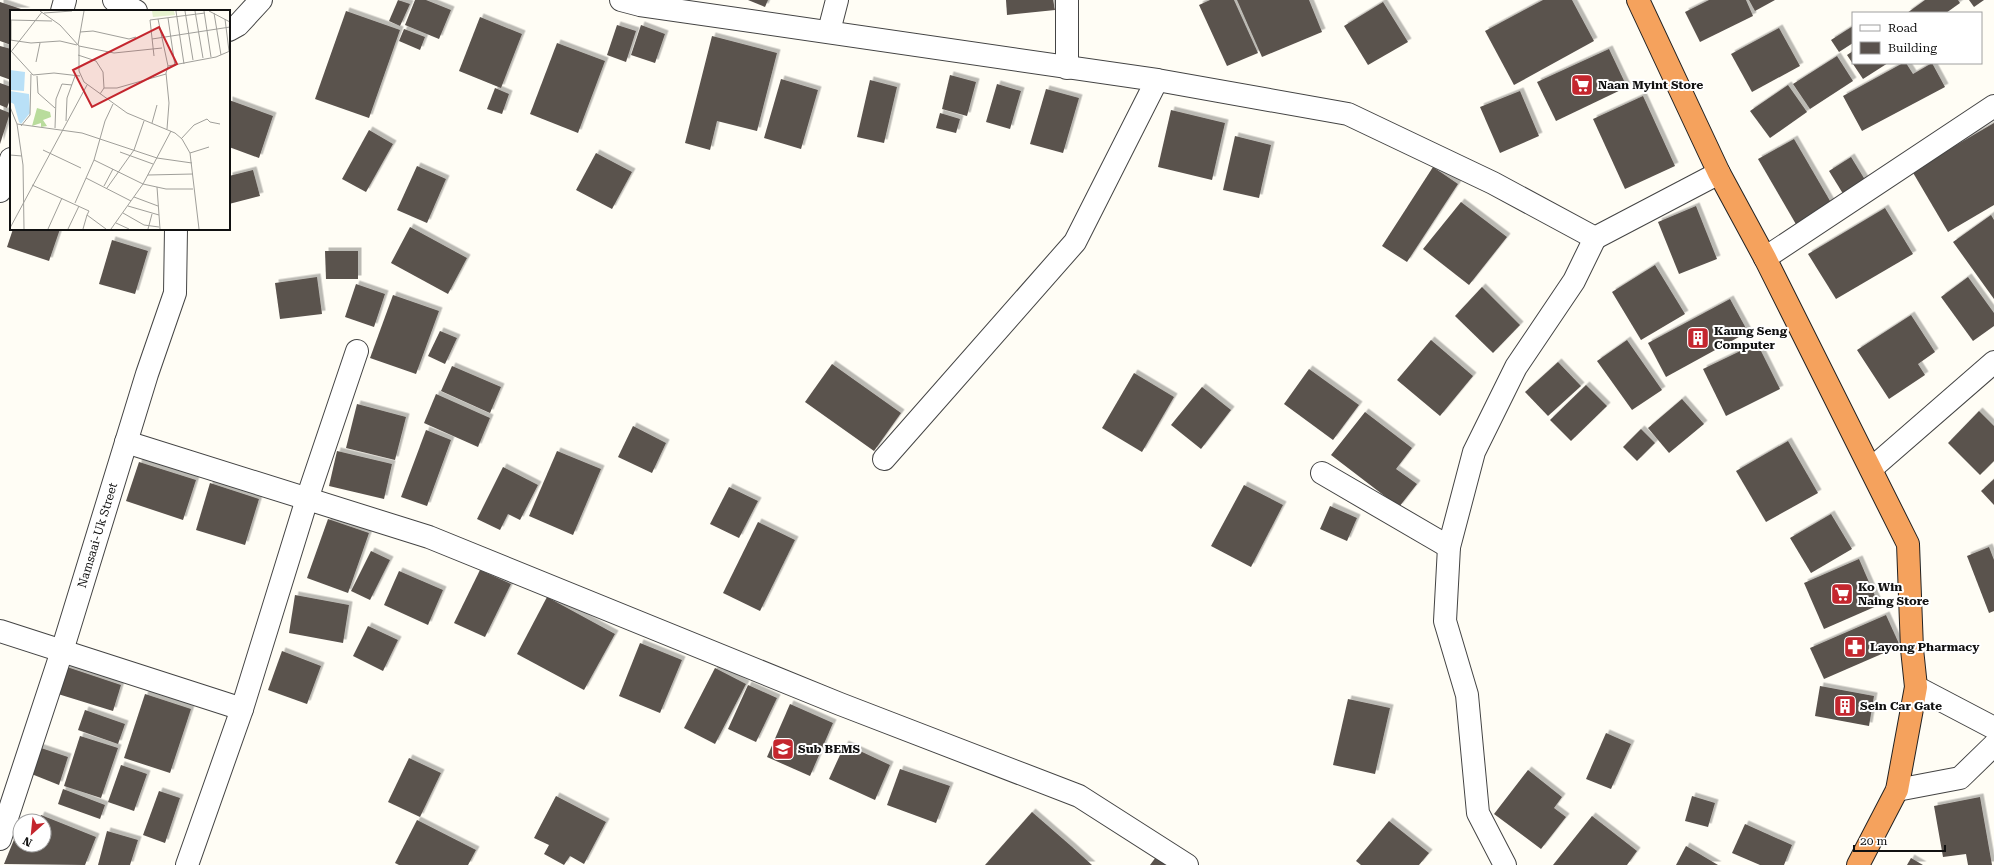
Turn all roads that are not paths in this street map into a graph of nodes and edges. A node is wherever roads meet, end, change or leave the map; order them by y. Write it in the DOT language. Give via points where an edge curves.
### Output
graph roads {
  1 [pos="65,0"];
  2 [pos="114,0"];
  3 [pos="261,0"];
  4 [pos="621,0"];
  5 [pos="837,0"];
  6 [pos="1067,0"];
  7 [pos="1638,0"];
  8 [pos="62,10"];
  9 [pos="134,10"];
  10 [pos="230,29"];
  11 [pos="829,31"];
  12 [pos="1067,68"];
  13 [pos="1157,80"];
  14 [pos="1994,106"];
  15 [pos="10,162"];
  16 [pos="1719,172"];
  17 [pos="0,192"];
  18 [pos="176,230"];
  19 [pos="1595,238"];
  20 [pos="1765,258"];
  21 [pos="357,351"];
  22 [pos="1994,362"];
  23 [pos="126,442"];
  24 [pos="884,459"];
  25 [pos="1871,469"];
  26 [pos="1322,473"];
  27 [pos="307,499"];
  28 [pos="1449,547"];
  29 [pos="0,631"];
  30 [pos="62,651"];
  31 [pos="1916,687"];
  32 [pos="242,709"];
  33 [pos="1994,728"];
  34 [pos="1994,745"];
  35 [pos="1897,790"];
  36 [pos="0,839"];
  37 [pos="187,865"];
  38 [pos="1187,865"];
  39 [pos="1505,865"];
  40 [pos="1858,865"];
  1 -- 8 [label="street"];
  2 -- 9 [label="street"];
  3 -- 10 [label="street" via="238,25"];
  4 -- 11 [label="street" via="640,5"];
  5 -- 11 [label="street"];
  6 -- 12 [label="street"];
  7 -- 16 [label="highway"];
  11 -- 12 [label="street"];
  12 -- 13 [label="street"];
  13 -- 19 [label="street" via="1348,114 1492,183"];
  13 -- 24 [label="street" via="1075,242"];
  14 -- 20 [label="street"];
  15 -- 17 [label="street"];
  16 -- 19 [label="street"];
  16 -- 20 [label="highway"];
  18 -- 23 [label="street, Namsaai-Uk Street" via="176,293"];
  19 -- 28 [label="street" via="1574,281 1516,367 1474,452"];
  20 -- 25 [label="highway"];
  21 -- 27 [label="street"];
  22 -- 25 [label="street"];
  23 -- 27 [label="street"];
  23 -- 30 [label="street, Namsaai-Uk Street"];
  25 -- 31 [label="highway" via="1908,544"];
  26 -- 28 [label="street"];
  27 -- 32 [label="street"];
  27 -- 38 [label="street" via="429,538 840,704 1079,796"];
  28 -- 39 [label="street" via="1445,621 1467,695 1478,813"];
  29 -- 30 [label="street"];
  30 -- 32 [label="street"];
  30 -- 36 [label="street, Namsaai-Uk Street"];
  31 -- 33 [label="street"];
  31 -- 35 [label="highway"];
  32 -- 37 [label="street"];
  34 -- 35 [label="street" via="1960,778"];
  35 -- 40 [label="highway"];
}
